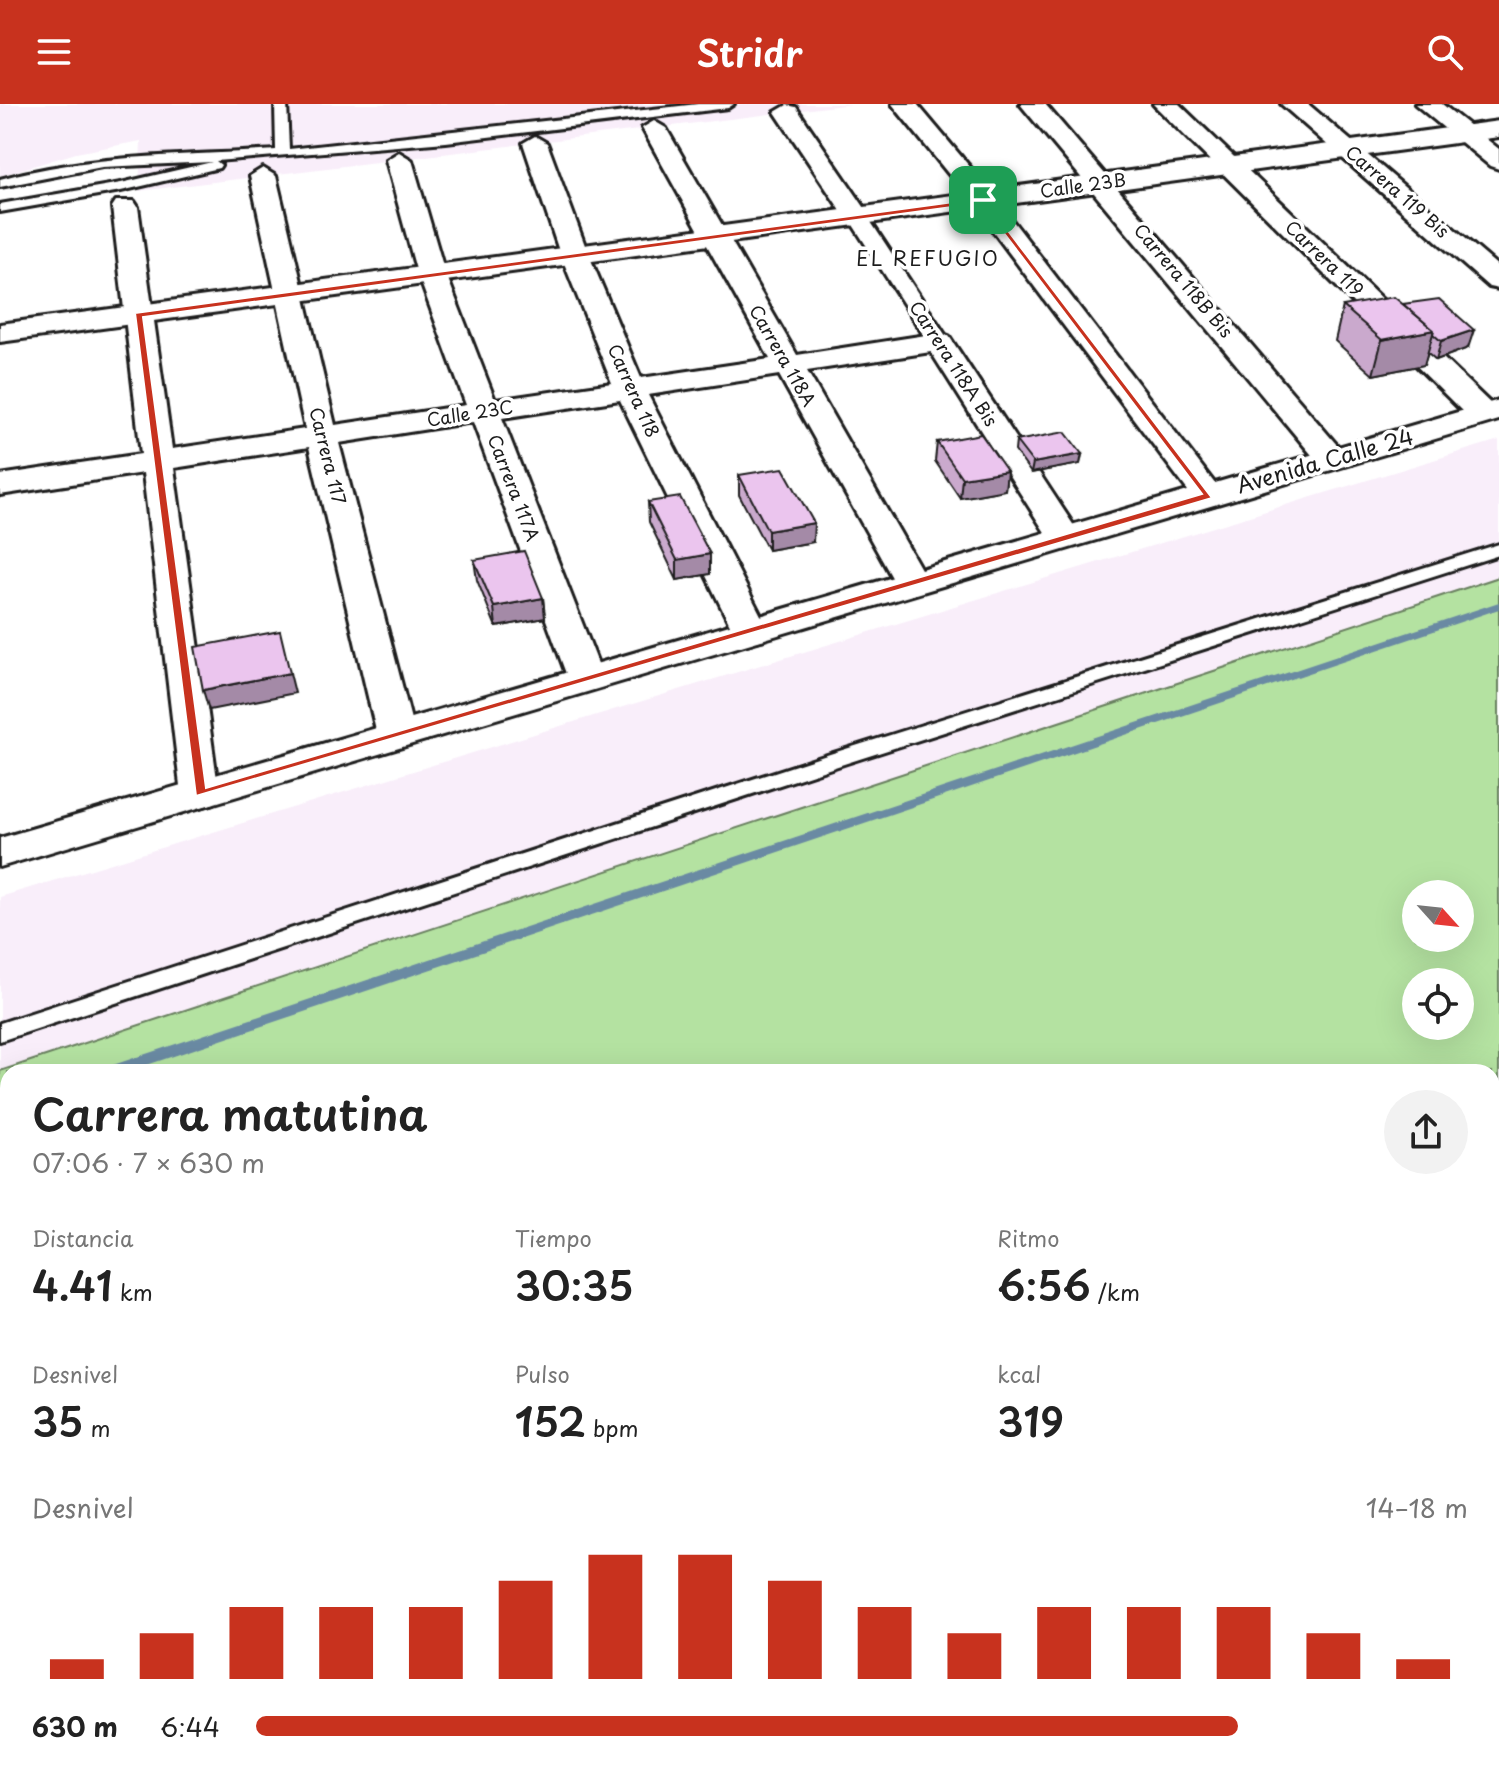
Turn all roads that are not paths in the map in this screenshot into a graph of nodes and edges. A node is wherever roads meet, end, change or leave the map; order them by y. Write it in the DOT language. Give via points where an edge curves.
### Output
graph roads {
  1 [pos="281,104"];
  2 [pos="728,104"];
  3 [pos="904,104"];
  4 [pos="1032,104"];
  5 [pos="1165,104"];
  6 [pos="1293,104"];
  7 [pos="1427,104"];
  8 [pos="787,112"];
  9 [pos="665,114"];
  10 [pos="1499,129"];
  11 [pos="1464,133"];
  12 [pos="535,143"];
  13 [pos="1348,149"];
  14 [pos="399,160"];
  15 [pos="1499,161"];
  16 [pos="264,162"];
  17 [pos="1228,166"];
  18 [pos="0,183"];
  19 [pos="1101,183"];
  20 [pos="123,197"];
  21 [pos="983,200"];
  22 [pos="0,208"];
  23 [pos="858,217"];
  24 [pos="714,237"];
  25 [pos="575,256"];
  26 [pos="433,275"];
  27 [pos="1499,281"];
  28 [pos="287,295"];
  29 [pos="138,315"];
  30 [pos="0,333"];
  31 [pos="939,342"];
  32 [pos="787,365"];
  33 [pos="630,389"];
  34 [pos="484,411"];
  35 [pos="1491,412"];
  36 [pos="322,436"];
  37 [pos="1332,459"];
  38 [pos="157,462"];
  39 [pos="0,485"];
  40 [pos="1208,496"];
  41 [pos="1065,538"];
  42 [pos="1499,549"];
  43 [pos="912,583"];
  44 [pos="751,631"];
  45 [pos="586,679"];
  46 [pos="396,735"];
  47 [pos="200,794"];
  48 [pos="0,853"];
  49 [pos="0,1032"];
  1 -- 16 [label="lane"];
  2 -- 9 [label="lane"];
  3 -- 21 [label="street"];
  4 -- 19 [label="street, Carrera 118B Bis"];
  5 -- 17 [label="street, Carrera 119"];
  6 -- 13 [label="street, Carrera 119 Bis"];
  7 -- 11 [label="street"];
  8 -- 23 [label="street, Carrera 118A Bis"];
  9 -- 16 [label="lane"];
  9 -- 24 [label="street, Carrera 118A"];
  10 -- 11 [label="street, Calle 23B"];
  11 -- 13 [label="street, Calle 23B"];
  11 -- 15 [label="street"];
  12 -- 25 [label="street, Carrera 118"];
  13 -- 17 [label="street, Calle 23B"];
  13 -- 27 [label="street, Carrera 119 Bis"];
  14 -- 26 [label="street, Carrera 117A"];
  16 -- 18 [label="lane" via="154,158 39,172"];
  16 -- 20 [label="lane"];
  16 -- 28 [label="street, Carrera 117"];
  17 -- 19 [label="street, Calle 23B"];
  17 -- 35 [label="street, Carrera 119"];
  19 -- 21 [label="street, Calle 23B"];
  19 -- 37 [label="street, Carrera 118B Bis"];
  20 -- 22 [label="lane"];
  20 -- 29 [label="street"];
  21 -- 23 [label="street, Calle 23B"];
  21 -- 40 [label="street"];
  23 -- 24 [label="street, Calle 23B"];
  23 -- 31 [label="street, Carrera 118A Bis"];
  24 -- 25 [label="street, Calle 23B"];
  24 -- 32 [label="street, Carrera 118A"];
  25 -- 26 [label="street, Calle 23B"];
  25 -- 33 [label="street, Carrera 118"];
  26 -- 28 [label="street, Calle 23B"];
  26 -- 34 [label="street, Carrera 117A"];
  28 -- 29 [label="street, Calle 23B"];
  28 -- 36 [label="street, Carrera 117"];
  29 -- 30 [label="street, Calle 23B"];
  29 -- 38 [label="street"];
  31 -- 32 [label="street, Calle 23C"];
  31 -- 41 [label="street, Carrera 118A Bis"];
  32 -- 33 [label="street, Calle 23C"];
  32 -- 43 [label="street, Carrera 118A"];
  33 -- 34 [label="street, Calle 23C"];
  33 -- 44 [label="street, Carrera 118"];
  34 -- 36 [label="street, Calle 23C"];
  34 -- 45 [label="street, Carrera 117A"];
  35 -- 37 [label="street, Avenida Calle 24"];
  36 -- 38 [label="street, Calle 23C"];
  36 -- 46 [label="street, Carrera 117"];
  37 -- 40 [label="street, Avenida Calle 24"];
  38 -- 39 [label="street, Calle 23C"];
  38 -- 47 [label="street"];
  40 -- 41 [label="street, Avenida Calle 24"];
  41 -- 43 [label="street, Avenida Calle 24"];
  42 -- 49 [label="lane"];
  43 -- 44 [label="street, Avenida Calle 24"];
  44 -- 45 [label="street, Avenida Calle 24"];
  45 -- 46 [label="street, Avenida Calle 24"];
  46 -- 47 [label="street, Avenida Calle 24"];
  47 -- 48 [label="street, Avenida Calle 24"];
}
